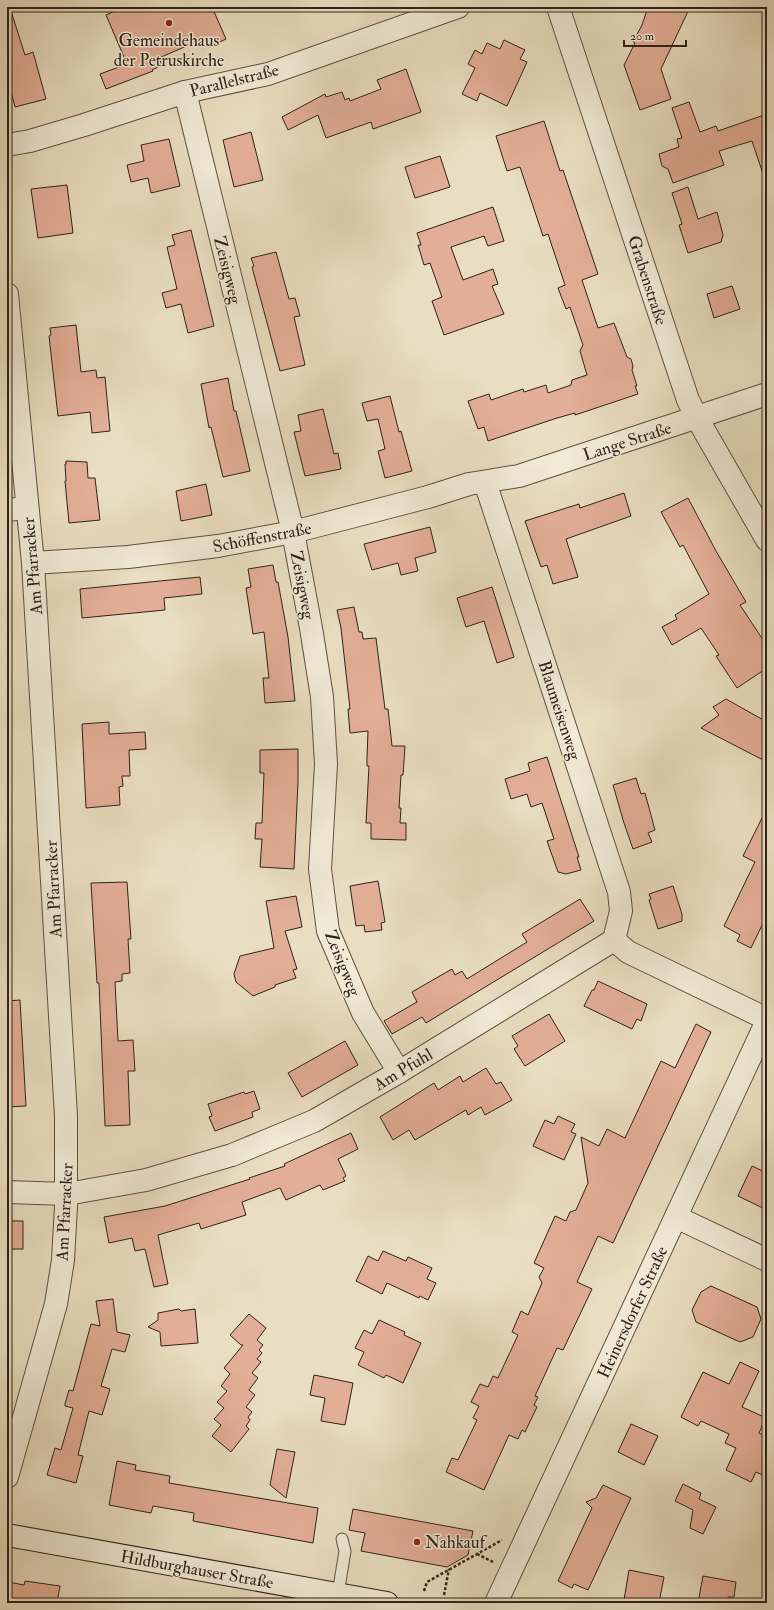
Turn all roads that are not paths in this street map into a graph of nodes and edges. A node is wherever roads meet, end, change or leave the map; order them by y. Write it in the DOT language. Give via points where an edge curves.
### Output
graph roads {
  1 [pos="458,7"];
  2 [pos="558,7"];
  3 [pos="185,92"];
  4 [pos="7,144"];
  5 [pos="7,294"];
  6 [pos="10,351"];
  7 [pos="767,394"];
  8 [pos="697,418"];
  9 [pos="485,482"];
  10 [pos="17,509"];
  11 [pos="292,532"];
  12 [pos="767,540"];
  13 [pos="33,564"];
  14 [pos="614,940"];
  15 [pos="767,1020"];
  16 [pos="399,1072"];
  17 [pos="7,1192"];
  18 [pos="67,1194"];
  19 [pos="676,1217"];
  20 [pos="767,1260"];
  21 [pos="7,1477"];
  22 [pos="7,1536"];
  23 [pos="342,1539"];
  24 [pos="338,1594"];
  25 [pos="387,1603"];
  26 [pos="496,1603"];
  1 -- 3 [label="street, Parallelstraße" via="268,74"];
  2 -- 8 [label="street, Grabenstraße" via="688,400"];
  3 -- 4 [label="street, Parallelstraße" via="30,141"];
  3 -- 11 [label="street, Zeisigweg"];
  5 -- 6 [label="street, Am Pfarracker"];
  6 -- 10 [label="street, Am Pfarracker"];
  7 -- 8 [label="street, Lange Straße"];
  8 -- 9 [label="street, Lange Straße" via="519,476"];
  8 -- 12 [label="street, Grabenstraße"];
  9 -- 11 [label="street, Schöffenstraße" via="469,484"];
  9 -- 14 [label="street, Blaumeisenweg" via="619,892 622,912"];
  10 -- 13 [label="street, Am Pfarracker"];
  11 -- 13 [label="street, Schöffenstraße" via="218,546 128,557"];
  11 -- 16 [label="street, Zeisigweg" via="322,697 326,764 320,869 328,931 363,1013"];
  13 -- 18 [label="street, Am Pfarracker" via="66,1108"];
  14 -- 15 [label="street" via="628,952"];
  14 -- 16 [label="street, Am Pfuhl"];
  15 -- 19 [label="street, Heinersdorfer Straße"];
  16 -- 18 [label="street, Am Pfuhl" via="314,1120 232,1155 146,1180"];
  17 -- 18 [label="street, Am Pfuhl"];
  18 -- 21 [label="street, Am Pfarracker" via="63,1260 56,1304"];
  19 -- 20 [label="street"];
  19 -- 26 [label="street, Heinersdorfer Straße"];
  22 -- 24 [label="street, Hildburghauser Straße"];
  23 -- 24 [label="lane" via="345,1551"];
  24 -- 25 [label="street, Hildburghauser Straße"];
}
